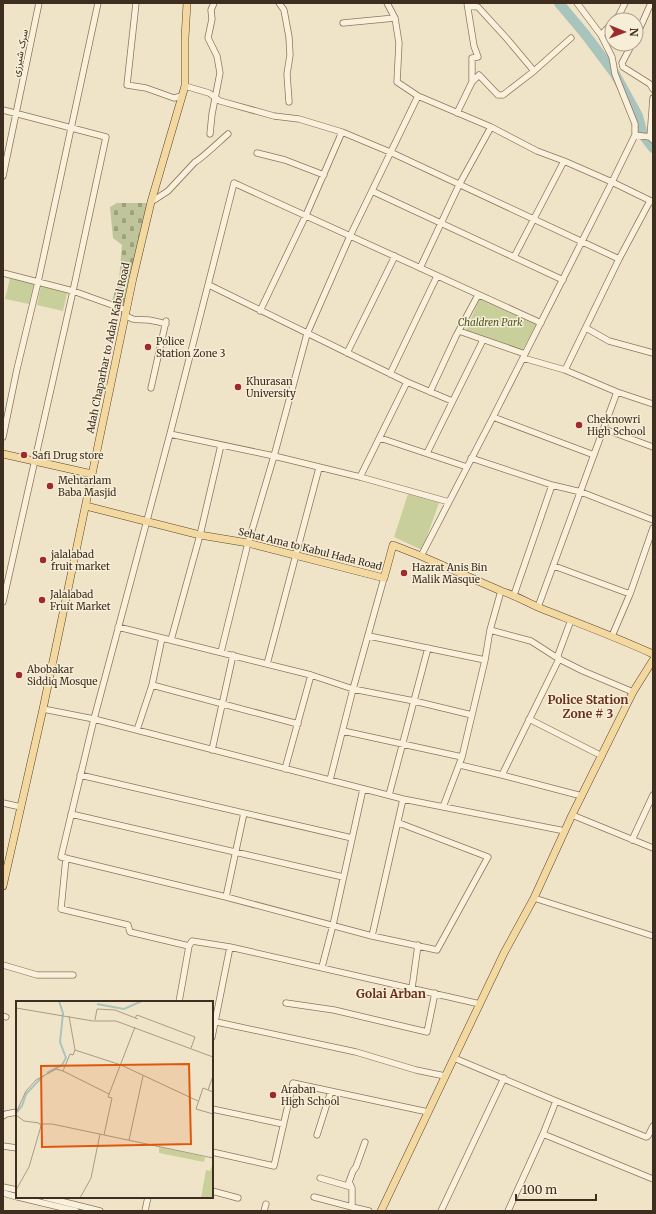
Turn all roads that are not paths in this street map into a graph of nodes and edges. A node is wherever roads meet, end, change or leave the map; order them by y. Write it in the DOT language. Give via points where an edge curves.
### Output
graph roads {
  1 [pos="39,3"];
  2 [pos="98,3"];
  3 [pos="136,3"];
  4 [pos="186,3"];
  5 [pos="214,3"];
  6 [pos="279,3"];
  7 [pos="387,3"];
  8 [pos="577,3"];
  9 [pos="625,3"];
  10 [pos="651,3"];
  11 [pos="467,4"];
  12 [pos="620,12"];
  13 [pos="395,18"];
  14 [pos="644,19"];
  15 [pos="343,23"];
  16 [pos="604,32"];
  17 [pos="601,35"];
  18 [pos="571,38"];
  19 [pos="628,52"];
  20 [pos="534,71"];
  21 [pos="472,82"];
  22 [pos="185,86"];
  23 [pos="653,89"];
  24 [pos="182,96"];
  25 [pos="418,96"];
  26 [pos="214,97"];
  27 [pos="653,98"];
  28 [pos="289,102"];
  29 [pos="3,110"];
  30 [pos="457,113"];
  31 [pos="16,114"];
  32 [pos="492,127"];
  33 [pos="70,128"];
  34 [pos="342,132"];
  35 [pos="210,134"];
  36 [pos="228,134"];
  37 [pos="635,135"];
  38 [pos="651,138"];
  39 [pos="390,152"];
  40 [pos="257,154"];
  41 [pos="564,161"];
  42 [pos="324,175"];
  43 [pos="3,176"];
  44 [pos="612,182"];
  45 [pos="460,185"];
  46 [pos="372,191"];
  47 [pos="151,202"];
  48 [pos="652,202"];
  49 [pos="306,215"];
  50 [pos="533,219"];
  51 [pos="441,222"];
  52 [pos="350,236"];
  53 [pos="582,242"];
  54 [pos="395,256"];
  55 [pos="514,257"];
  56 [pos="619,259"];
  57 [pos="420,268"];
  58 [pos="3,273"];
  59 [pos="437,276"];
  60 [pos="563,280"];
  61 [pos="38,282"];
  62 [pos="209,285"];
  63 [pos="73,291"];
  64 [pos="478,295"];
  65 [pos="260,311"];
  66 [pos="126,312"];
  67 [pos="541,323"];
  68 [pos="586,328"];
  69 [pos="459,331"];
  70 [pos="307,334"];
  71 [pos="483,340"];
  72 [pos="347,353"];
  73 [pos="653,353"];
  74 [pos="524,356"];
  75 [pos="565,370"];
  76 [pos="390,374"];
  77 [pos="407,382"];
  78 [pos="151,388"];
  79 [pos="430,392"];
  80 [pos="618,392"];
  81 [pos="452,401"];
  82 [pos="653,404"];
  83 [pos="493,417"];
  84 [pos="604,429"];
  85 [pos="170,434"];
  86 [pos="3,437"];
  87 [pos="380,438"];
  88 [pos="221,445"];
  89 [pos="653,447"];
  90 [pos="3,454"];
  91 [pos="427,454"];
  92 [pos="594,455"];
  93 [pos="274,456"];
  94 [pos="471,458"];
  95 [pos="34,462"];
  96 [pos="467,467"];
  97 [pos="319,468"];
  98 [pos="92,474"];
  99 [pos="360,477"];
  100 [pos="552,485"];
  101 [pos="581,492"];
  102 [pos="449,502"];
  103 [pos="86,506"];
  104 [pos="653,520"];
  105 [pos="147,521"];
  106 [pos="653,528"];
  107 [pos="200,535"];
  108 [pos="248,543"];
  109 [pos="296,555"];
  110 [pos="421,556"];
  111 [pos="554,566"];
  112 [pos="384,578"];
  113 [pos="501,591"];
  114 [pos="630,594"];
  115 [pos="514,595"];
  116 [pos="3,602"];
  117 [pos="538,607"];
  118 [pos="571,620"];
  119 [pos="118,626"];
  120 [pos="490,630"];
  121 [pos="369,636"];
  122 [pos="612,636"];
  123 [pos="162,638"];
  124 [pos="171,640"];
  125 [pos="428,648"];
  126 [pos="220,652"];
  127 [pos="653,654"];
  128 [pos="233,655"];
  129 [pos="559,659"];
  130 [pos="485,660"];
  131 [pos="653,660"];
  132 [pos="267,664"];
  133 [pos="311,675"];
  134 [pos="152,684"];
  135 [pos="353,689"];
  136 [pos="633,692"];
  137 [pos="414,701"];
  138 [pos="223,704"];
  139 [pos="43,709"];
  140 [pos="472,715"];
  141 [pos="529,718"];
  142 [pos="94,719"];
  143 [pos="298,724"];
  144 [pos="137,730"];
  145 [pos="343,731"];
  146 [pos="403,743"];
  147 [pos="212,750"];
  148 [pos="602,756"];
  149 [pos="462,757"];
  150 [pos="460,765"];
  151 [pos="285,768"];
  152 [pos="80,775"];
  153 [pos="502,775"];
  154 [pos="330,780"];
  155 [pos="363,789"];
  156 [pos="389,795"];
  157 [pos="653,795"];
  158 [pos="582,796"];
  159 [pos="404,799"];
  160 [pos="3,803"];
  161 [pos="3,806"];
  162 [pos="443,807"];
  163 [pos="21,809"];
  164 [pos="244,813"];
  165 [pos="71,814"];
  166 [pos="572,815"];
  167 [pos="399,823"];
  168 [pos="565,831"];
  169 [pos="352,838"];
  170 [pos="632,840"];
  171 [pos="653,848"];
  172 [pos="236,852"];
  173 [pos="66,858"];
  174 [pos="343,877"];
  175 [pos="3,886"];
  176 [pos="226,898"];
  177 [pos="534,898"];
  178 [pos="333,925"];
  179 [pos="372,936"];
  180 [pos="653,936"];
  181 [pos="418,945"];
  182 [pos="189,946"];
  183 [pos="230,947"];
  184 [pos="3,965"];
  185 [pos="322,967"];
  186 [pos="73,975"];
  187 [pos="412,988"];
  188 [pos="435,994"];
  189 [pos="179,1001"];
  190 [pos="286,1003"];
  191 [pos="480,1004"];
  192 [pos="214,1021"];
  193 [pos="454,1058"];
  194 [pos="445,1076"];
  195 [pos="504,1078"];
  196 [pos="331,1091"];
  197 [pos="556,1101"];
  198 [pos="213,1109"];
  199 [pos="16,1112"];
  200 [pos="428,1112"];
  201 [pos="3,1116"];
  202 [pos="283,1124"];
  203 [pos="653,1126"];
  204 [pos="543,1134"];
  205 [pos="317,1135"];
  206 [pos="366,1142"];
  207 [pos="3,1146"];
  208 [pos="16,1148"];
  209 [pos="213,1152"];
  210 [pos="320,1178"];
  211 [pos="653,1179"];
  212 [pos="3,1187"];
  213 [pos="352,1187"];
  214 [pos="16,1190"];
  215 [pos="213,1191"];
  216 [pos="3,1193"];
  217 [pos="16,1196"];
  218 [pos="314,1197"];
  219 [pos="22,1198"];
  220 [pos="48,1198"];
  221 [pos="148,1198"];
  222 [pos="238,1198"];
  223 [pos="266,1204"];
  224 [pos="352,1207"];
  225 [pos="76,1211"];
  226 [pos="100,1211"];
  227 [pos="145,1211"];
  228 [pos="264,1211"];
  229 [pos="370,1211"];
  230 [pos="381,1211"];
  231 [pos="441,1211"];
  232 [pos="508,1211"];
  1 -- 31 [label="street, سرک شیرزی"];
  2 -- 33 [label="street"];
  3 -- 24 [label="street" via="127,85 146,88 174,98"];
  4 -- 22 [label="main road, Adah Chaparhar to Adah Kabul Road"];
  5 -- 26 [label="street" via="208,38 218,56 220,73"];
  6 -- 28 [label="street" via="284,10 289,37"];
  7 -- 13 [label="street"];
  8 -- 17 [label="street"];
  9 -- 12 [label="street"];
  10 -- 14 [label="street"];
  11 -- 20 [label="street" via="478,7"];
  11 -- 21 [label="street" via="478,57 472,58"];
  13 -- 15 [label="street"];
  13 -- 25 [label="street" via="399,43 397,82"];
  16 -- 17 [label="street"];
  17 -- 37 [label="street" via="612,57 617,79 635,124"];
  18 -- 20 [label="street"];
  19 -- 23 [label="street" via="622,67 650,84"];
  20 -- 21 [label="street" via="503,95 498,95 479,75"];
  21 -- 30 [label="street"];
  22 -- 24 [label="main road, Adah Chaparhar to Adah Kabul Road"];
  22 -- 26 [label="street"];
  24 -- 47 [label="main road, Adah Chaparhar to Adah Kabul Road"];
  25 -- 30 [label="street"];
  25 -- 39 [label="street"];
  26 -- 34 [label="street" via="220,101 274,116 299,119"];
  26 -- 35 [label="street"];
  27 -- 38 [label="street"];
  29 -- 31 [label="street"];
  30 -- 32 [label="street"];
  31 -- 33 [label="street"];
  31 -- 43 [label="street, سرک شیرزی"];
  32 -- 41 [label="street" via="537,151"];
  32 -- 45 [label="street"];
  33 -- 61 [label="street"];
  33 -- 63 [label="street" via="106,137"];
  34 -- 39 [label="street"];
  34 -- 42 [label="street"];
  36 -- 47 [label="street" via="194,162 168,190"];
  37 -- 38 [label="street"];
  37 -- 44 [label="street"];
  39 -- 45 [label="street"];
  39 -- 46 [label="street"];
  40 -- 42 [label="street" via="285,160"];
  41 -- 44 [label="street"];
  41 -- 50 [label="street"];
  42 -- 49 [label="street"];
  44 -- 48 [label="street"];
  44 -- 53 [label="street"];
  45 -- 50 [label="street"];
  45 -- 51 [label="street"];
  46 -- 51 [label="street"];
  46 -- 52 [label="street"];
  47 -- 66 [label="main road, Adah Chaparhar to Adah Kabul Road"];
  48 -- 56 [label="street"];
  49 -- 52 [label="street"];
  49 -- 62 [label="street" via="234,182"];
  49 -- 65 [label="street"];
  50 -- 53 [label="street"];
  50 -- 55 [label="street"];
  51 -- 55 [label="street"];
  51 -- 57 [label="street"];
  52 -- 54 [label="street"];
  52 -- 70 [label="street"];
  53 -- 56 [label="street"];
  53 -- 60 [label="street"];
  54 -- 57 [label="street"];
  54 -- 72 [label="street"];
  55 -- 60 [label="street"];
  56 -- 68 [label="street"];
  57 -- 59 [label="street"];
  58 -- 61 [label="street"];
  59 -- 64 [label="street"];
  59 -- 76 [label="street"];
  60 -- 67 [label="street"];
  61 -- 63 [label="street"];
  61 -- 86 [label="street" via="16,368"];
  62 -- 65 [label="street"];
  62 -- 85 [label="street"];
  63 -- 66 [label="street"];
  63 -- 95 [label="street"];
  64 -- 67 [label="street"];
  64 -- 69 [label="street"];
  65 -- 70 [label="street"];
  66 -- 78 [label="street" via="129,318 138,321 166,322"];
  66 -- 98 [label="main road, Adah Chaparhar to Adah Kabul Road"];
  67 -- 74 [label="street"];
  68 -- 73 [label="street" via="609,341"];
  68 -- 75 [label="street"];
  69 -- 71 [label="street"];
  69 -- 79 [label="street"];
  70 -- 72 [label="street"];
  70 -- 93 [label="street"];
  71 -- 74 [label="street"];
  71 -- 81 [label="street"];
  72 -- 76 [label="street"];
  74 -- 75 [label="street"];
  74 -- 83 [label="street"];
  75 -- 80 [label="street"];
  76 -- 77 [label="street"];
  77 -- 79 [label="street"];
  77 -- 87 [label="street"];
  79 -- 81 [label="street"];
  80 -- 82 [label="street"];
  80 -- 84 [label="street"];
  81 -- 91 [label="street"];
  83 -- 92 [label="street"];
  83 -- 94 [label="street"];
  84 -- 89 [label="street"];
  84 -- 92 [label="street"];
  85 -- 88 [label="street"];
  85 -- 105 [label="street"];
  87 -- 91 [label="street"];
  87 -- 99 [label="street"];
  88 -- 93 [label="street"];
  88 -- 107 [label="street"];
  90 -- 95 [label="main road"];
  91 -- 96 [label="street"];
  92 -- 101 [label="street"];
  93 -- 97 [label="street"];
  93 -- 108 [label="street"];
  94 -- 96 [label="street"];
  94 -- 100 [label="street"];
  95 -- 98 [label="main road"];
  95 -- 116 [label="street"];
  96 -- 102 [label="street"];
  97 -- 99 [label="street"];
  97 -- 109 [label="street"];
  98 -- 103 [label="main road, Adah Chaparhar to Adah Kabul Road"];
  99 -- 102 [label="street"];
  100 -- 101 [label="street"];
  100 -- 115 [label="street"];
  101 -- 104 [label="street"];
  101 -- 111 [label="street"];
  102 -- 110 [label="street"];
  103 -- 105 [label="main road, Sehat Ama to Kabul Hada Road"];
  103 -- 139 [label="main road, Adah Chaparhar to Adah Kabul Road"];
  105 -- 107 [label="main road, Sehat Ama to Kabul Hada Road"];
  105 -- 119 [label="street"];
  106 -- 114 [label="street"];
  107 -- 108 [label="main road, Sehat Ama to Kabul Hada Road"];
  107 -- 124 [label="street"];
  108 -- 109 [label="main road, Sehat Ama to Kabul Hada Road"];
  108 -- 126 [label="street"];
  109 -- 112 [label="main road, Sehat Ama to Kabul Hada Road"];
  109 -- 132 [label="street"];
  110 -- 112 [label="main road, Sehat Ama to Kabul Hada Road" via="393,545"];
  110 -- 113 [label="main road, Sehat Ama to Kabul Hada Road"];
  111 -- 114 [label="street"];
  111 -- 117 [label="street"];
  112 -- 121 [label="street"];
  113 -- 115 [label="main road, Sehat Ama to Kabul Hada Road"];
  113 -- 120 [label="street"];
  114 -- 122 [label="street"];
  115 -- 117 [label="main road, Sehat Ama to Kabul Hada Road"];
  117 -- 118 [label="main road, Sehat Ama to Kabul Hada Road"];
  118 -- 122 [label="main road, Sehat Ama to Kabul Hada Road"];
  118 -- 129 [label="street" via="558,655"];
  119 -- 123 [label="street"];
  119 -- 142 [label="street"];
  120 -- 129 [label="street" via="531,641"];
  120 -- 130 [label="street"];
  121 -- 125 [label="street"];
  121 -- 135 [label="street"];
  122 -- 127 [label="main road, Sehat Ama to Kabul Hada Road"];
  123 -- 124 [label="street"];
  123 -- 134 [label="street"];
  124 -- 126 [label="street"];
  125 -- 130 [label="street"];
  125 -- 137 [label="street"];
  126 -- 128 [label="street"];
  128 -- 132 [label="street"];
  128 -- 138 [label="street"];
  129 -- 136 [label="street"];
  129 -- 141 [label="street"];
  130 -- 140 [label="street"];
  131 -- 136 [label="main road"];
  132 -- 133 [label="street"];
  133 -- 135 [label="street"];
  133 -- 143 [label="street"];
  134 -- 138 [label="street"];
  134 -- 144 [label="street"];
  135 -- 137 [label="street"];
  135 -- 145 [label="street"];
  136 -- 148 [label="main road"];
  137 -- 140 [label="street"];
  137 -- 146 [label="street"];
  138 -- 143 [label="street"];
  138 -- 147 [label="street"];
  139 -- 142 [label="street"];
  139 -- 163 [label="main road, Adah Chaparhar to Adah Kabul Road"];
  140 -- 149 [label="street"];
  141 -- 148 [label="street"];
  141 -- 153 [label="street"];
  142 -- 144 [label="street"];
  142 -- 152 [label="street"];
  143 -- 151 [label="street"];
  144 -- 147 [label="street"];
  145 -- 146 [label="street"];
  145 -- 154 [label="street"];
  146 -- 149 [label="street"];
  146 -- 156 [label="street"];
  147 -- 151 [label="street"];
  148 -- 158 [label="main road"];
  149 -- 150 [label="street"];
  150 -- 153 [label="street"];
  150 -- 162 [label="street"];
  151 -- 154 [label="street"];
  152 -- 164 [label="street"];
  152 -- 165 [label="street"];
  153 -- 158 [label="street"];
  154 -- 155 [label="street"];
  155 -- 156 [label="street"];
  155 -- 169 [label="street"];
  156 -- 159 [label="street"];
  157 -- 170 [label="street"];
  158 -- 166 [label="main road"];
  159 -- 162 [label="street"];
  159 -- 167 [label="street"];
  160 -- 163 [label="street"];
  161 -- 163 [label="street"];
  162 -- 168 [label="street"];
  163 -- 175 [label="main road, Adah Chaparhar to Adah Kabul Road"];
  164 -- 169 [label="street"];
  164 -- 172 [label="street"];
  165 -- 172 [label="street"];
  165 -- 173 [label="street" via="61,857"];
  166 -- 168 [label="main road"];
  166 -- 170 [label="street"];
  167 -- 179 [label="street"];
  167 -- 181 [label="street" via="488,857 437,950"];
  168 -- 177 [label="main road"];
  169 -- 174 [label="street"];
  170 -- 171 [label="street"];
  172 -- 174 [label="street"];
  172 -- 176 [label="street"];
  173 -- 176 [label="street"];
  173 -- 182 [label="street" via="61,909 128,925 130,932"];
  174 -- 178 [label="street"];
  176 -- 178 [label="street"];
  177 -- 180 [label="street"];
  177 -- 191 [label="main road"];
  178 -- 179 [label="street"];
  178 -- 185 [label="street"];
  179 -- 181 [label="street"];
  181 -- 187 [label="street"];
  182 -- 183 [label="street" via="192,941"];
  182 -- 189 [label="street"];
  183 -- 185 [label="street"];
  183 -- 192 [label="street"];
  184 -- 186 [label="street" via="37,975"];
  185 -- 187 [label="street"];
  187 -- 188 [label="street"];
  188 -- 190 [label="street" via="427,1032 334,1010"];
  188 -- 191 [label="street"];
  191 -- 193 [label="main road"];
  192 -- 194 [label="street" via="356,1052"];
  193 -- 194 [label="main road"];
  193 -- 195 [label="street"];
  194 -- 200 [label="main road"];
  195 -- 197 [label="street"];
  195 -- 231 [label="street"];
  196 -- 200 [label="street"];
  196 -- 202 [label="street" via="293,1083"];
  196 -- 205 [label="street"];
  197 -- 203 [label="street" via="646,1137"];
  197 -- 204 [label="street"];
  198 -- 202 [label="street"];
  199 -- 201 [label="street"];
  200 -- 230 [label="main road"];
  202 -- 209 [label="street" via="274,1166"];
  204 -- 211 [label="street"];
  204 -- 232 [label="street"];
  206 -- 213 [label="street" via="349,1182"];
  207 -- 208 [label="street"];
  210 -- 213 [label="street"];
  212 -- 214 [label="street"];
  213 -- 224 [label="street"];
  215 -- 222 [label="street"];
  216 -- 217 [label="street"];
  218 -- 224 [label="street"];
  219 -- 225 [label="street"];
  220 -- 226 [label="street"];
  221 -- 227 [label="street"];
  223 -- 228 [label="street"];
  224 -- 229 [label="street"];
}
